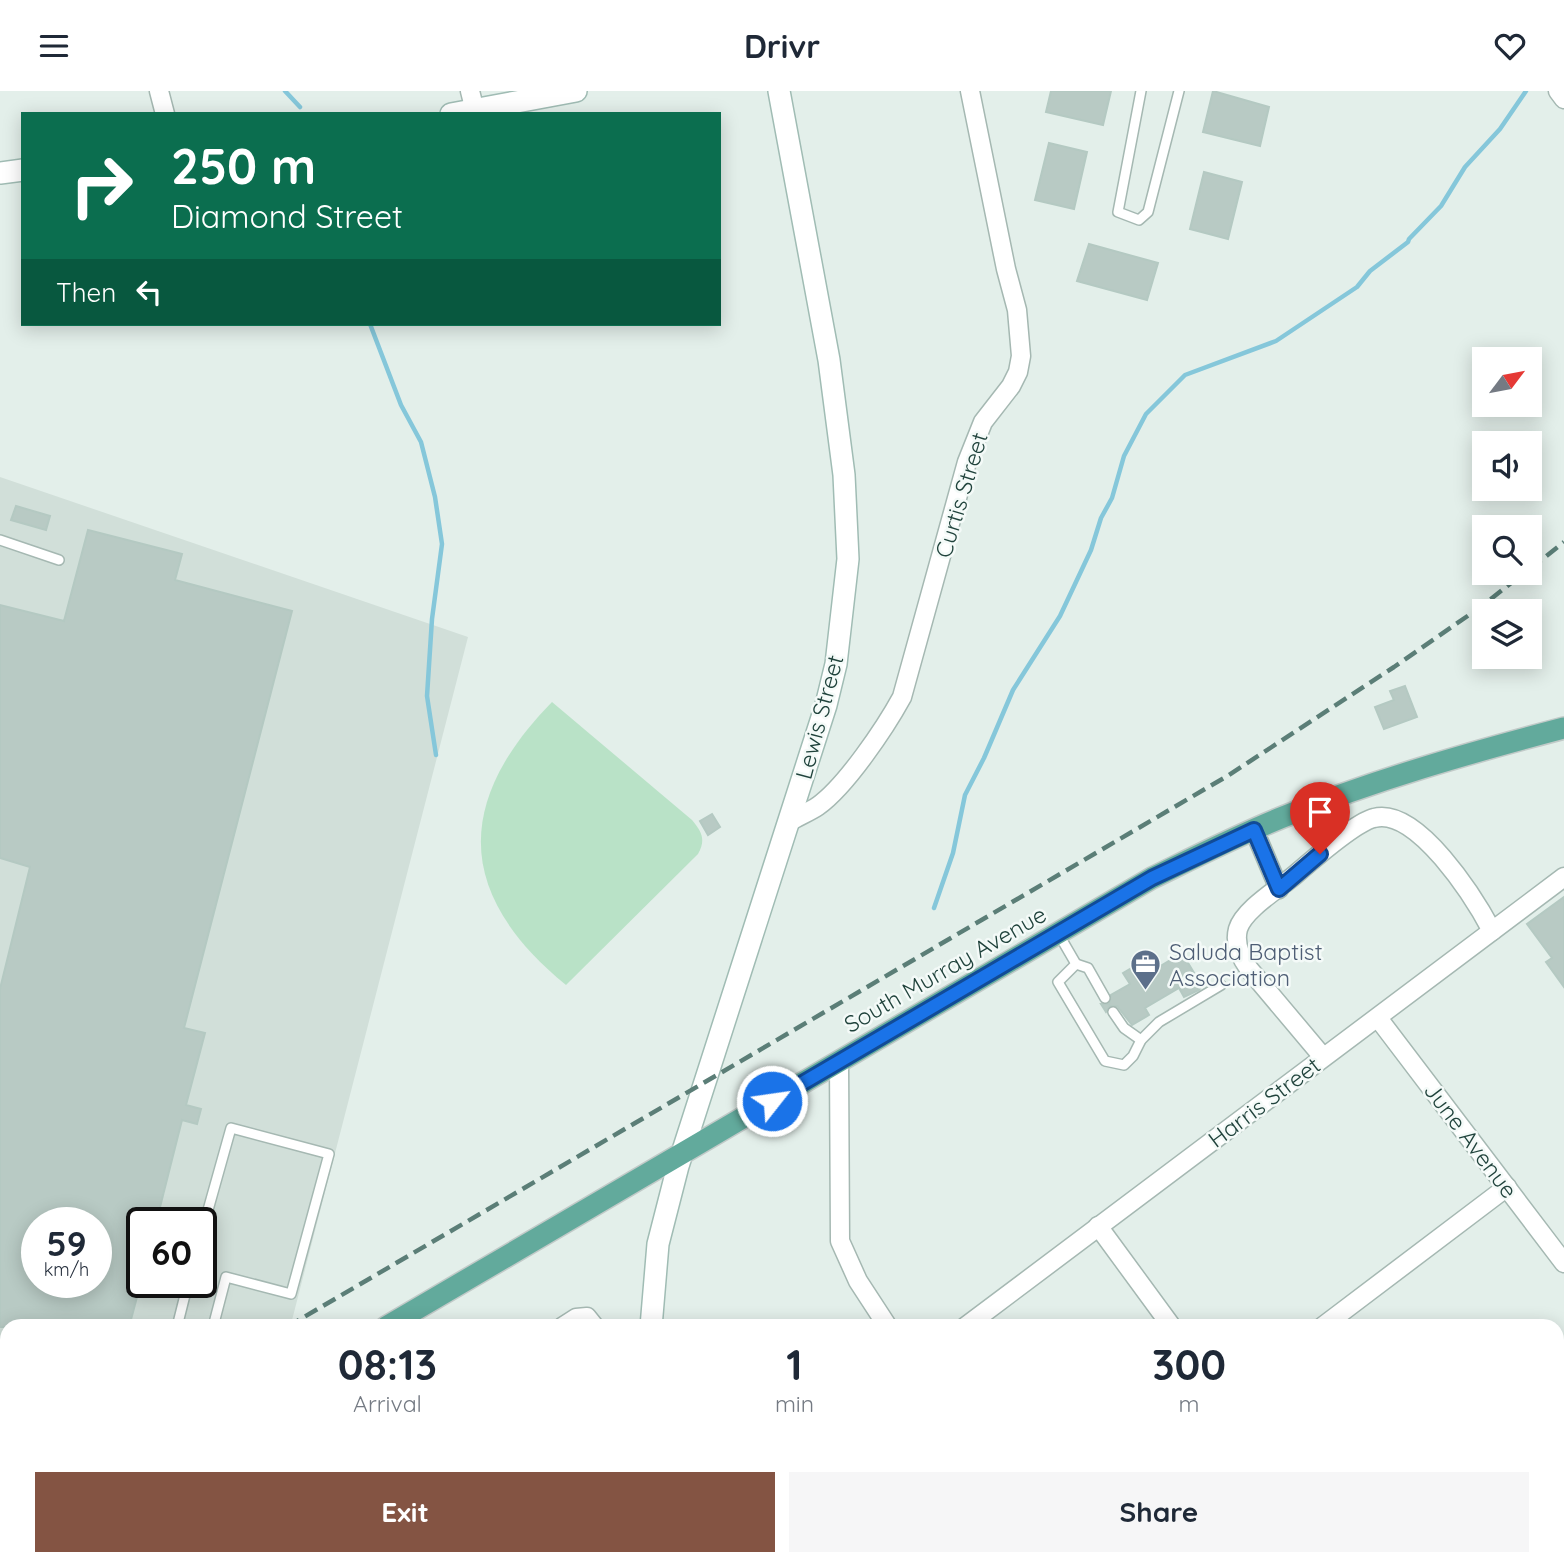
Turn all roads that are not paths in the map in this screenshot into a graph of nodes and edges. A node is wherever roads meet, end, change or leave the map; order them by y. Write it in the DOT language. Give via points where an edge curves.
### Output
graph roads {
  1 [pos="159,91"];
  2 [pos="576,91"];
  3 [pos="779,91"];
  4 [pos="970,91"];
  5 [pos="1141,91"];
  6 [pos="1179,91"];
  7 [pos="1558,91"];
  8 [pos="1564,99"];
  9 [pos="473,101"];
  10 [pos="164,112"];
  11 [pos="455,112"];
  12 [pos="21,170"];
  13 [pos="0,173"];
  14 [pos="0,540"];
  15 [pos="59,560"];
  16 [pos="1564,728"];
  17 [pos="789,822"];
  18 [pos="1254,830"];
  19 [pos="1564,877"];
  20 [pos="1279,889"];
  21 [pos="1492,931"];
  22 [pos="1058,933"];
  23 [pos="1076,964"];
  24 [pos="1221,985"];
  25 [pos="1105,998"];
  26 [pos="1113,1012"];
  27 [pos="1378,1018"];
  28 [pos="1141,1040"];
  29 [pos="1323,1057"];
  30 [pos="839,1061"];
  31 [pos="682,1154"];
  32 [pos="1507,1187"];
  33 [pos="209,1207"];
  34 [pos="1098,1226"];
  35 [pos="1564,1263"];
  36 [pos="184,1298"];
  37 [pos="179,1319"];
  38 [pos="215,1319"];
  39 [pos="400,1319"];
  40 [pos="652,1319"];
  41 [pos="883,1319"];
  42 [pos="976,1319"];
  43 [pos="1166,1319"];
  44 [pos="1333,1319"];
  1 -- 10 [label="street"];
  2 -- 9 [label="street"];
  3 -- 17 [label="street, Lewis Street" via="829,360 845,475 848,559 835,664"];
  4 -- 17 [label="street, Curtis Street" via="1017,310 1018,372 983,422 967,462 902,697 888,723 837,787 820,805"];
  5 -- 6 [label="lane" via="1118,212 1139,220 1148,212"];
  7 -- 8 [label="street"];
  9 -- 11 [label="street"];
  12 -- 13 [label="street"];
  14 -- 15 [label="lane"];
  16 -- 18 [label="main road, South Murray Avenue" via="1459,756"];
  17 -- 31 [label="street, Lewis Street"];
  18 -- 20 [label="street"];
  18 -- 22 [label="main road, South Murray Avenue" via="1152,878"];
  19 -- 21 [label="street, Harris Street"];
  20 -- 21 [label="street" via="1373,817 1392,818 1445,859"];
  20 -- 29 [label="street" via="1250,911 1238,928 1241,956"];
  21 -- 27 [label="street, Harris Street"];
  22 -- 23 [label="lane"];
  22 -- 30 [label="main road, South Murray Avenue"];
  23 -- 25 [label="lane" via="1088,968"];
  23 -- 28 [label="lane" via="1058,982 1105,1061 1124,1065"];
  24 -- 28 [label="lane" via="1159,1022"];
  26 -- 28 [label="lane"];
  27 -- 29 [label="street, Harris Street"];
  27 -- 32 [label="street, June Avenue"];
  29 -- 34 [label="street, Harris Street"];
  30 -- 31 [label="main road, South Murray Avenue"];
  30 -- 41 [label="street" via="840,1241"];
  31 -- 39 [label="main road, South Murray Avenue"];
  31 -- 40 [label="street, Lewis Street" via="658,1244"];
  32 -- 35 [label="street, June Avenue"];
  32 -- 44 [label="street"];
  33 -- 38 [label="lane" via="231,1128 329,1154 291,1294 226,1277"];
  34 -- 42 [label="street, Harris Street"];
  34 -- 43 [label="street"];
  36 -- 37 [label="lane"];
}
